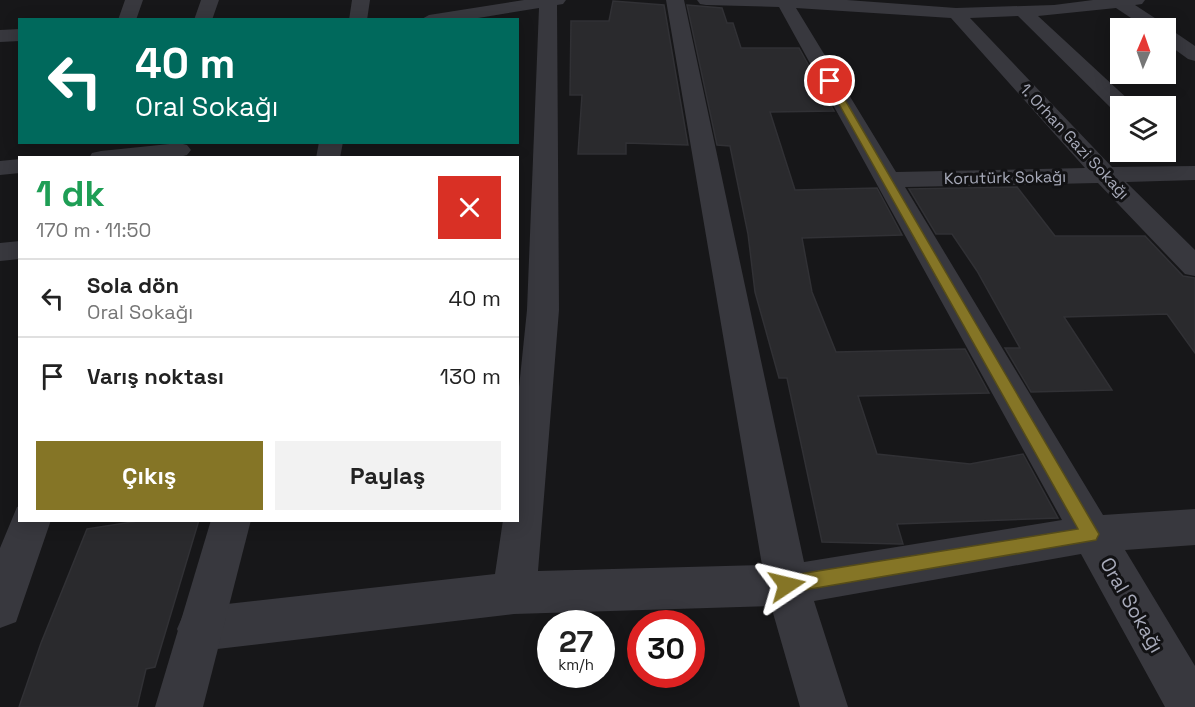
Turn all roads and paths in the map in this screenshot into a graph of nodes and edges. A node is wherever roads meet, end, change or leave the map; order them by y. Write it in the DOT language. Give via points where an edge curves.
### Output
graph roads {
  1 [pos="135,0"];
  2 [pos="210,0"];
  3 [pos="361,0"];
  4 [pos="675,0"];
  5 [pos="706,0"];
  6 [pos="552,1"];
  7 [pos="1127,1"];
  8 [pos="805,2"];
  9 [pos="1049,5"];
  10 [pos="1024,12"];
  11 [pos="956,13"];
  12 [pos="128,18"];
  13 [pos="204,18"];
  14 [pos="357,18"];
  15 [pos="442,18"];
  16 [pos="1145,18"];
  17 [pos="18,34"];
  18 [pos="0,36"];
  19 [pos="1176,42"];
  20 [pos="1195,55"];
  21 [pos="1112,96"];
  22 [pos="178,150"];
  23 [pos="120,156"];
  24 [pos="1176,158"];
  25 [pos="18,166"];
  26 [pos="0,168"];
  27 [pos="1105,175"];
  28 [pos="1194,175"];
  29 [pos="886,180"];
  30 [pos="18,250"];
  31 [pos="0,252"];
  32 [pos="1195,267"];
  33 [pos="30,522"];
  34 [pos="230,522"];
  35 [pos="1195,527"];
  36 [pos="1090,534"];
  37 [pos="787,585"];
  38 [pos="514,592"];
  39 [pos="0,607"];
  40 [pos="200,629"];
  41 [pos="178,707"];
  42 [pos="824,707"];
  43 [pos="1192,707"];
  1 -- 12 [label="street"];
  2 -- 13 [label="street"];
  3 -- 14 [label="street"];
  4 -- 37 [label="street"];
  5 -- 8 [label="street"];
  6 -- 15 [label="street"];
  6 -- 38 [label="street" via="543,310"];
  7 -- 9 [label="street"];
  7 -- 16 [label="street"];
  8 -- 11 [label="street"];
  8 -- 29 [label="street, Oral Sokağı"];
  9 -- 10 [label="street"];
  10 -- 11 [label="street"];
  10 -- 21 [label="street"];
  11 -- 27 [label="street, 1. Orhan Gazi Sokağı"];
  17 -- 18 [label="street"];
  19 -- 20 [label="street"];
  22 -- 23 [label="street"];
  24 -- 28 [label="street"];
  25 -- 26 [label="street"];
  27 -- 28 [label="street, Korutürk Sokağı"];
  27 -- 29 [label="street, Korutürk Sokağı"];
  27 -- 32 [label="street, 1. Orhan Gazi Sokağı"];
  29 -- 36 [label="street, Oral Sokağı"];
  30 -- 31 [label="street"];
  33 -- 39 [label="street"];
  34 -- 40 [label="street"];
  35 -- 36 [label="street"];
  36 -- 37 [label="street"];
  36 -- 43 [label="street, Oral Sokağı"];
  37 -- 38 [label="street"];
  37 -- 42 [label="street"];
  38 -- 40 [label="street"];
  40 -- 41 [label="street"];
}
